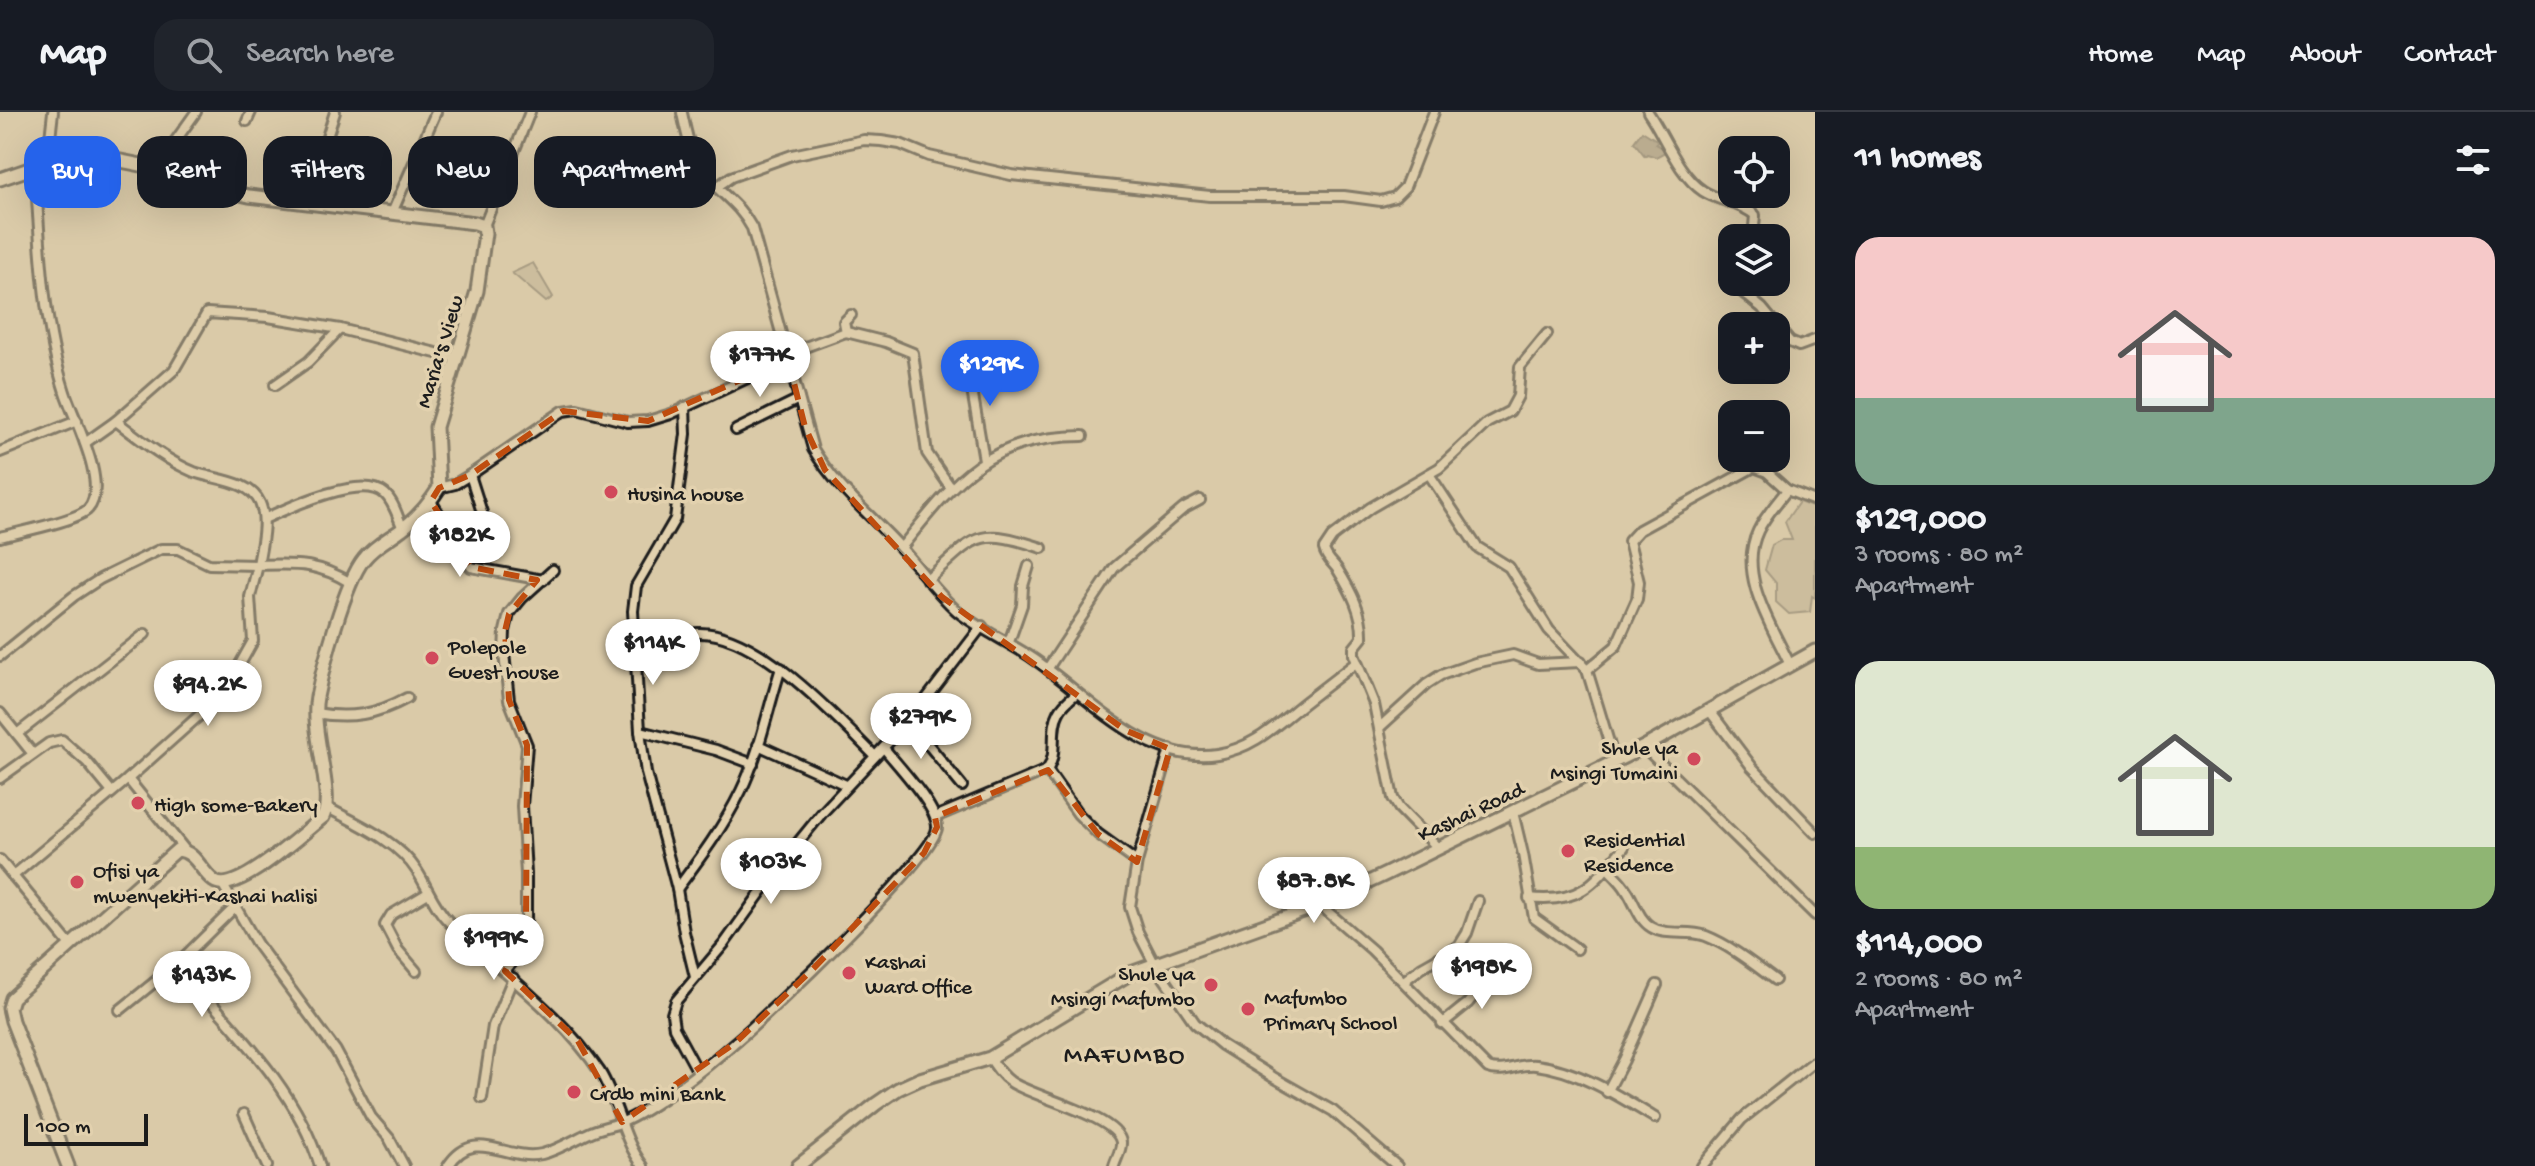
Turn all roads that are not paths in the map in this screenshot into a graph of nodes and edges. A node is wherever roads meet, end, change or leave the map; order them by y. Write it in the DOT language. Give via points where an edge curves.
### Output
graph roads {
  1 [pos="53,112"];
  2 [pos="196,112"];
  3 [pos="335,112"];
  4 [pos="436,112"];
  5 [pos="530,112"];
  6 [pos="1434,112"];
  7 [pos="1648,112"];
  8 [pos="682,113"];
  9 [pos="48,136"];
  10 [pos="179,136"];
  11 [pos="327,136"];
  12 [pos="24,171"];
  13 [pos="0,179"];
  14 [pos="718,186"];
  15 [pos="40,208"];
  16 [pos="349,208"];
  17 [pos="392,213"];
  18 [pos="1754,224"];
  19 [pos="484,226"];
  20 [pos="1747,296"];
  21 [pos="851,315"];
  22 [pos="340,329"];
  23 [pos="846,332"];
  24 [pos="1547,334"];
  25 [pos="1815,340"];
  26 [pos="787,356"];
  27 [pos="456,358"];
  28 [pos="967,361"];
  29 [pos="275,385"];
  30 [pos="799,399"];
  31 [pos="685,407"];
  32 [pos="77,421"];
  33 [pos="116,421"];
  34 [pos="736,430"];
  35 [pos="1083,436"];
  36 [pos="85,443"];
  37 [pos="0,452"];
  38 [pos="984,460"];
  39 [pos="1429,474"];
  40 [pos="470,475"];
  41 [pos="439,488"];
  42 [pos="951,488"];
  43 [pos="1787,490"];
  44 [pos="1200,500"];
  45 [pos="431,501"];
  46 [pos="1815,501"];
  47 [pos="264,519"];
  48 [pos="486,525"];
  49 [pos="403,529"];
  50 [pos="0,537"];
  51 [pos="901,548"];
  52 [pos="1042,548"];
  53 [pos="258,565"];
  54 [pos="1029,566"];
  55 [pos="553,570"];
  56 [pos="543,580"];
  57 [pos="927,580"];
  58 [pos="351,583"];
  59 [pos="982,626"];
  60 [pos="145,634"];
  61 [pos="1009,642"];
  62 [pos="1815,651"];
  63 [pos="0,656"];
  64 [pos="636,658"];
  65 [pos="1357,662"];
  66 [pos="1790,665"];
  67 [pos="1584,666"];
  68 [pos="781,668"];
  69 [pos="1048,668"];
  70 [pos="1077,693"];
  71 [pos="407,698"];
  72 [pos="1709,710"];
  73 [pos="0,713"];
  74 [pos="315,713"];
  75 [pos="914,715"];
  76 [pos="1380,727"];
  77 [pos="640,731"];
  78 [pos="17,734"];
  79 [pos="758,745"];
  80 [pos="1644,747"];
  81 [pos="884,748"];
  82 [pos="1170,749"];
  83 [pos="33,754"];
  84 [pos="875,756"];
  85 [pos="1615,762"];
  86 [pos="753,764"];
  87 [pos="1047,770"];
  88 [pos="0,778"];
  89 [pos="128,779"];
  90 [pos="846,785"];
  91 [pos="962,786"];
  92 [pos="111,791"];
  93 [pos="328,808"];
  94 [pos="1513,812"];
  95 [pos="935,817"];
  96 [pos="1815,833"];
  97 [pos="1437,847"];
  98 [pos="1624,847"];
  99 [pos="185,850"];
  100 [pos="0,860"];
  101 [pos="1137,862"];
  102 [pos="1607,868"];
  103 [pos="13,876"];
  104 [pos="223,885"];
  105 [pos="677,889"];
  106 [pos="428,893"];
  107 [pos="1529,898"];
  108 [pos="1478,901"];
  109 [pos="1320,905"];
  110 [pos="234,908"];
  111 [pos="1815,915"];
  112 [pos="70,945"];
  113 [pos="1577,949"];
  114 [pos="177,964"];
  115 [pos="1155,965"];
  116 [pos="416,971"];
  117 [pos="1493,971"];
  118 [pos="509,974"];
  119 [pos="695,977"];
  120 [pos="1775,980"];
  121 [pos="1404,981"];
  122 [pos="1657,985"];
  123 [pos="120,1010"];
  124 [pos="1442,1024"];
  125 [pos="990,1058"];
  126 [pos="1815,1061"];
  127 [pos="698,1072"];
  128 [pos="1607,1092"];
  129 [pos="482,1098"];
  130 [pos="244,1114"];
  131 [pos="1655,1118"];
  132 [pos="622,1122"];
  133 [pos="68,1166"];
  134 [pos="267,1166"];
  135 [pos="320,1166"];
  136 [pos="404,1166"];
  137 [pos="448,1166"];
  138 [pos="643,1166"];
  139 [pos="798,1166"];
  140 [pos="1114,1166"];
  141 [pos="1397,1166"];
  142 [pos="1702,1166"];
  1 -- 9 [label="street"];
  2 -- 10 [label="street"];
  3 -- 11 [label="street"];
  4 -- 17 [label="street"];
  5 -- 19 [label="street, Maria's View"];
  6 -- 14 [label="street" via="1405,187 1381,201 1210,196 1011,175 900,144 864,140 792,155"];
  7 -- 18 [label="street" via="1700,189 1738,204 1755,215"];
  8 -- 14 [label="street" via="694,160"];
  12 -- 13 [label="street"];
  14 -- 26 [label="street" via="752,228"];
  15 -- 32 [label="street" via="51,323 65,392"];
  16 -- 17 [label="street"];
  17 -- 19 [label="street"];
  19 -- 27 [label="street, Maria's View" via="477,291"];
  20 -- 25 [label="street" via="1795,346"];
  21 -- 23 [label="street" via="844,322"];
  22 -- 27 [label="street"];
  22 -- 29 [label="street" via="308,362"];
  22 -- 33 [label="street" via="207,313 174,370"];
  23 -- 26 [label="street"];
  23 -- 42 [label="street" via="913,353 927,453"];
  24 -- 39 [label="street" via="1520,367 1518,396 1510,411 1487,423"];
  26 -- 30 [label="street"];
  26 -- 31 [label="street"];
  27 -- 41 [label="street, Maria's View" via="436,427"];
  28 -- 38 [label="street"];
  30 -- 34 [label="street"];
  30 -- 51 [label="street" via="813,449 825,470"];
  31 -- 40 [label="street" via="638,422 577,409 563,411"];
  31 -- 64 [label="street" via="675,519 632,600"];
  32 -- 36 [label="street"];
  32 -- 37 [label="street"];
  33 -- 36 [label="street"];
  33 -- 47 [label="street" via="177,465 242,485 255,495"];
  35 -- 38 [label="street" via="1037,439"];
  36 -- 50 [label="street" via="94,475 88,509"];
  38 -- 42 [label="street"];
  39 -- 65 [label="street" via="1370,508 1325,544 1325,554 1359,610 1362,638 1354,648"];
  39 -- 67 [label="street" via="1477,547 1509,567 1549,630"];
  40 -- 41 [label="street"];
  40 -- 48 [label="street"];
  41 -- 45 [label="street"];
  42 -- 51 [label="street"];
  43 -- 46 [label="street"];
  43 -- 66 [label="street" via="1757,533 1750,563"];
  43 -- 67 [label="street" via="1754,467 1631,536 1637,599 1616,646"];
  44 -- 69 [label="street" via="1114,568"];
  45 -- 49 [label="street"];
  45 -- 56 [label="street" via="471,567"];
  47 -- 49 [label="street" via="310,499 375,488 388,497"];
  47 -- 53 [label="street"];
  49 -- 58 [label="street" via="364,559"];
  51 -- 57 [label="street"];
  52 -- 57 [label="street" via="1010,537 982,537"];
  53 -- 58 [label="street" via="310,565"];
  53 -- 63 [label="street" via="209,564 178,549 161,549 87,588"];
  53 -- 89 [label="street" via="250,597 253,641 241,666 211,705"];
  54 -- 61 [label="street"];
  55 -- 56 [label="street"];
  56 -- 118 [label="street" via="509,614 505,631 508,692 527,745 522,806 526,935"];
  57 -- 59 [label="street" via="961,614"];
  58 -- 74 [label="street"];
  59 -- 61 [label="street"];
  59 -- 75 [label="street"];
  60 -- 78 [label="street"];
  61 -- 69 [label="street"];
  62 -- 66 [label="street, Kashai Road"];
  64 -- 68 [label="street" via="698,633 756,651"];
  64 -- 77 [label="street"];
  65 -- 76 [label="street"];
  65 -- 82 [label="street" via="1261,739 1239,750 1214,755"];
  66 -- 72 [label="street, Kashai Road"];
  67 -- 76 [label="street" via="1538,664 1513,655 1475,663 1427,684"];
  67 -- 85 [label="street"];
  68 -- 79 [label="street"];
  68 -- 84 [label="street"];
  69 -- 70 [label="street"];
  70 -- 82 [label="street" via="1125,730"];
  70 -- 87 [label="street" via="1056,718"];
  71 -- 74 [label="street" via="365,715"];
  72 -- 80 [label="street, Kashai Road"];
  72 -- 96 [label="street" via="1752,767"];
  73 -- 78 [label="street"];
  74 -- 93 [label="street"];
  75 -- 81 [label="street"];
  75 -- 91 [label="street" via="922,737"];
  76 -- 97 [label="street" via="1393,798"];
  77 -- 86 [label="street"];
  77 -- 105 [label="street"];
  78 -- 83 [label="street"];
  79 -- 86 [label="street"];
  79 -- 90 [label="street"];
  80 -- 85 [label="street, Kashai Road"];
  80 -- 111 [label="street"];
  81 -- 84 [label="street"];
  81 -- 95 [label="street"];
  82 -- 101 [label="street"];
  83 -- 88 [label="street"];
  83 -- 92 [label="street" via="56,740 66,742"];
  84 -- 90 [label="street"];
  85 -- 94 [label="street, Kashai Road"];
  86 -- 105 [label="street" via="718,834"];
  87 -- 95 [label="street"];
  87 -- 101 [label="street" via="1078,814"];
  89 -- 92 [label="street"];
  89 -- 99 [label="street"];
  90 -- 119 [label="street"];
  92 -- 103 [label="street"];
  93 -- 104 [label="street" via="266,863"];
  93 -- 106 [label="street" via="395,848"];
  94 -- 97 [label="street, Kashai Road"];
  94 -- 107 [label="street"];
  95 -- 127 [label="street" via="933,839 897,883 735,1043"];
  97 -- 109 [label="street, Kashai Road"];
  98 -- 102 [label="street"];
  99 -- 104 [label="street"];
  99 -- 112 [label="street" via="169,855"];
  100 -- 103 [label="street"];
  101 -- 115 [label="street" via="1130,907"];
  102 -- 107 [label="street" via="1574,896"];
  102 -- 120 [label="street" via="1652,928 1706,936"];
  103 -- 112 [label="street"];
  104 -- 110 [label="street"];
  105 -- 119 [label="street"];
  106 -- 116 [label="street" via="391,915 385,925"];
  106 -- 118 [label="street" via="447,920"];
  107 -- 113 [label="street" via="1536,921"];
  108 -- 121 [label="street" via="1459,946"];
  109 -- 115 [label="street, Kashai Road"];
  109 -- 121 [label="street"];
  110 -- 114 [label="street"];
  110 -- 136 [label="street" via="336,1051"];
  112 -- 133 [label="street" via="12,998 9,1008"];
  114 -- 123 [label="street"];
  114 -- 135 [label="street" via="289,1097"];
  115 -- 125 [label="street, Kashai Road" via="1105,987"];
  115 -- 141 [label="street" via="1195,1023 1222,1045 1333,1111"];
  117 -- 124 [label="street" via="1468,1003"];
  118 -- 129 [label="street" via="493,1026"];
  118 -- 132 [label="street" via="578,1041 602,1075"];
  119 -- 127 [label="street" via="676,1001 672,1023"];
  121 -- 124 [label="street"];
  122 -- 128 [label="street"];
  124 -- 128 [label="street" via="1488,1068 1547,1066"];
  125 -- 139 [label="street, Kashai Road" via="898,1089"];
  125 -- 140 [label="street" via="1010,1082 1112,1129 1121,1145"];
  126 -- 142 [label="street" via="1742,1119"];
  127 -- 132 [label="street"];
  128 -- 131 [label="street"];
  130 -- 134 [label="street"];
  132 -- 137 [label="street" via="541,1154 464,1149"];
  132 -- 138 [label="street"];
}
